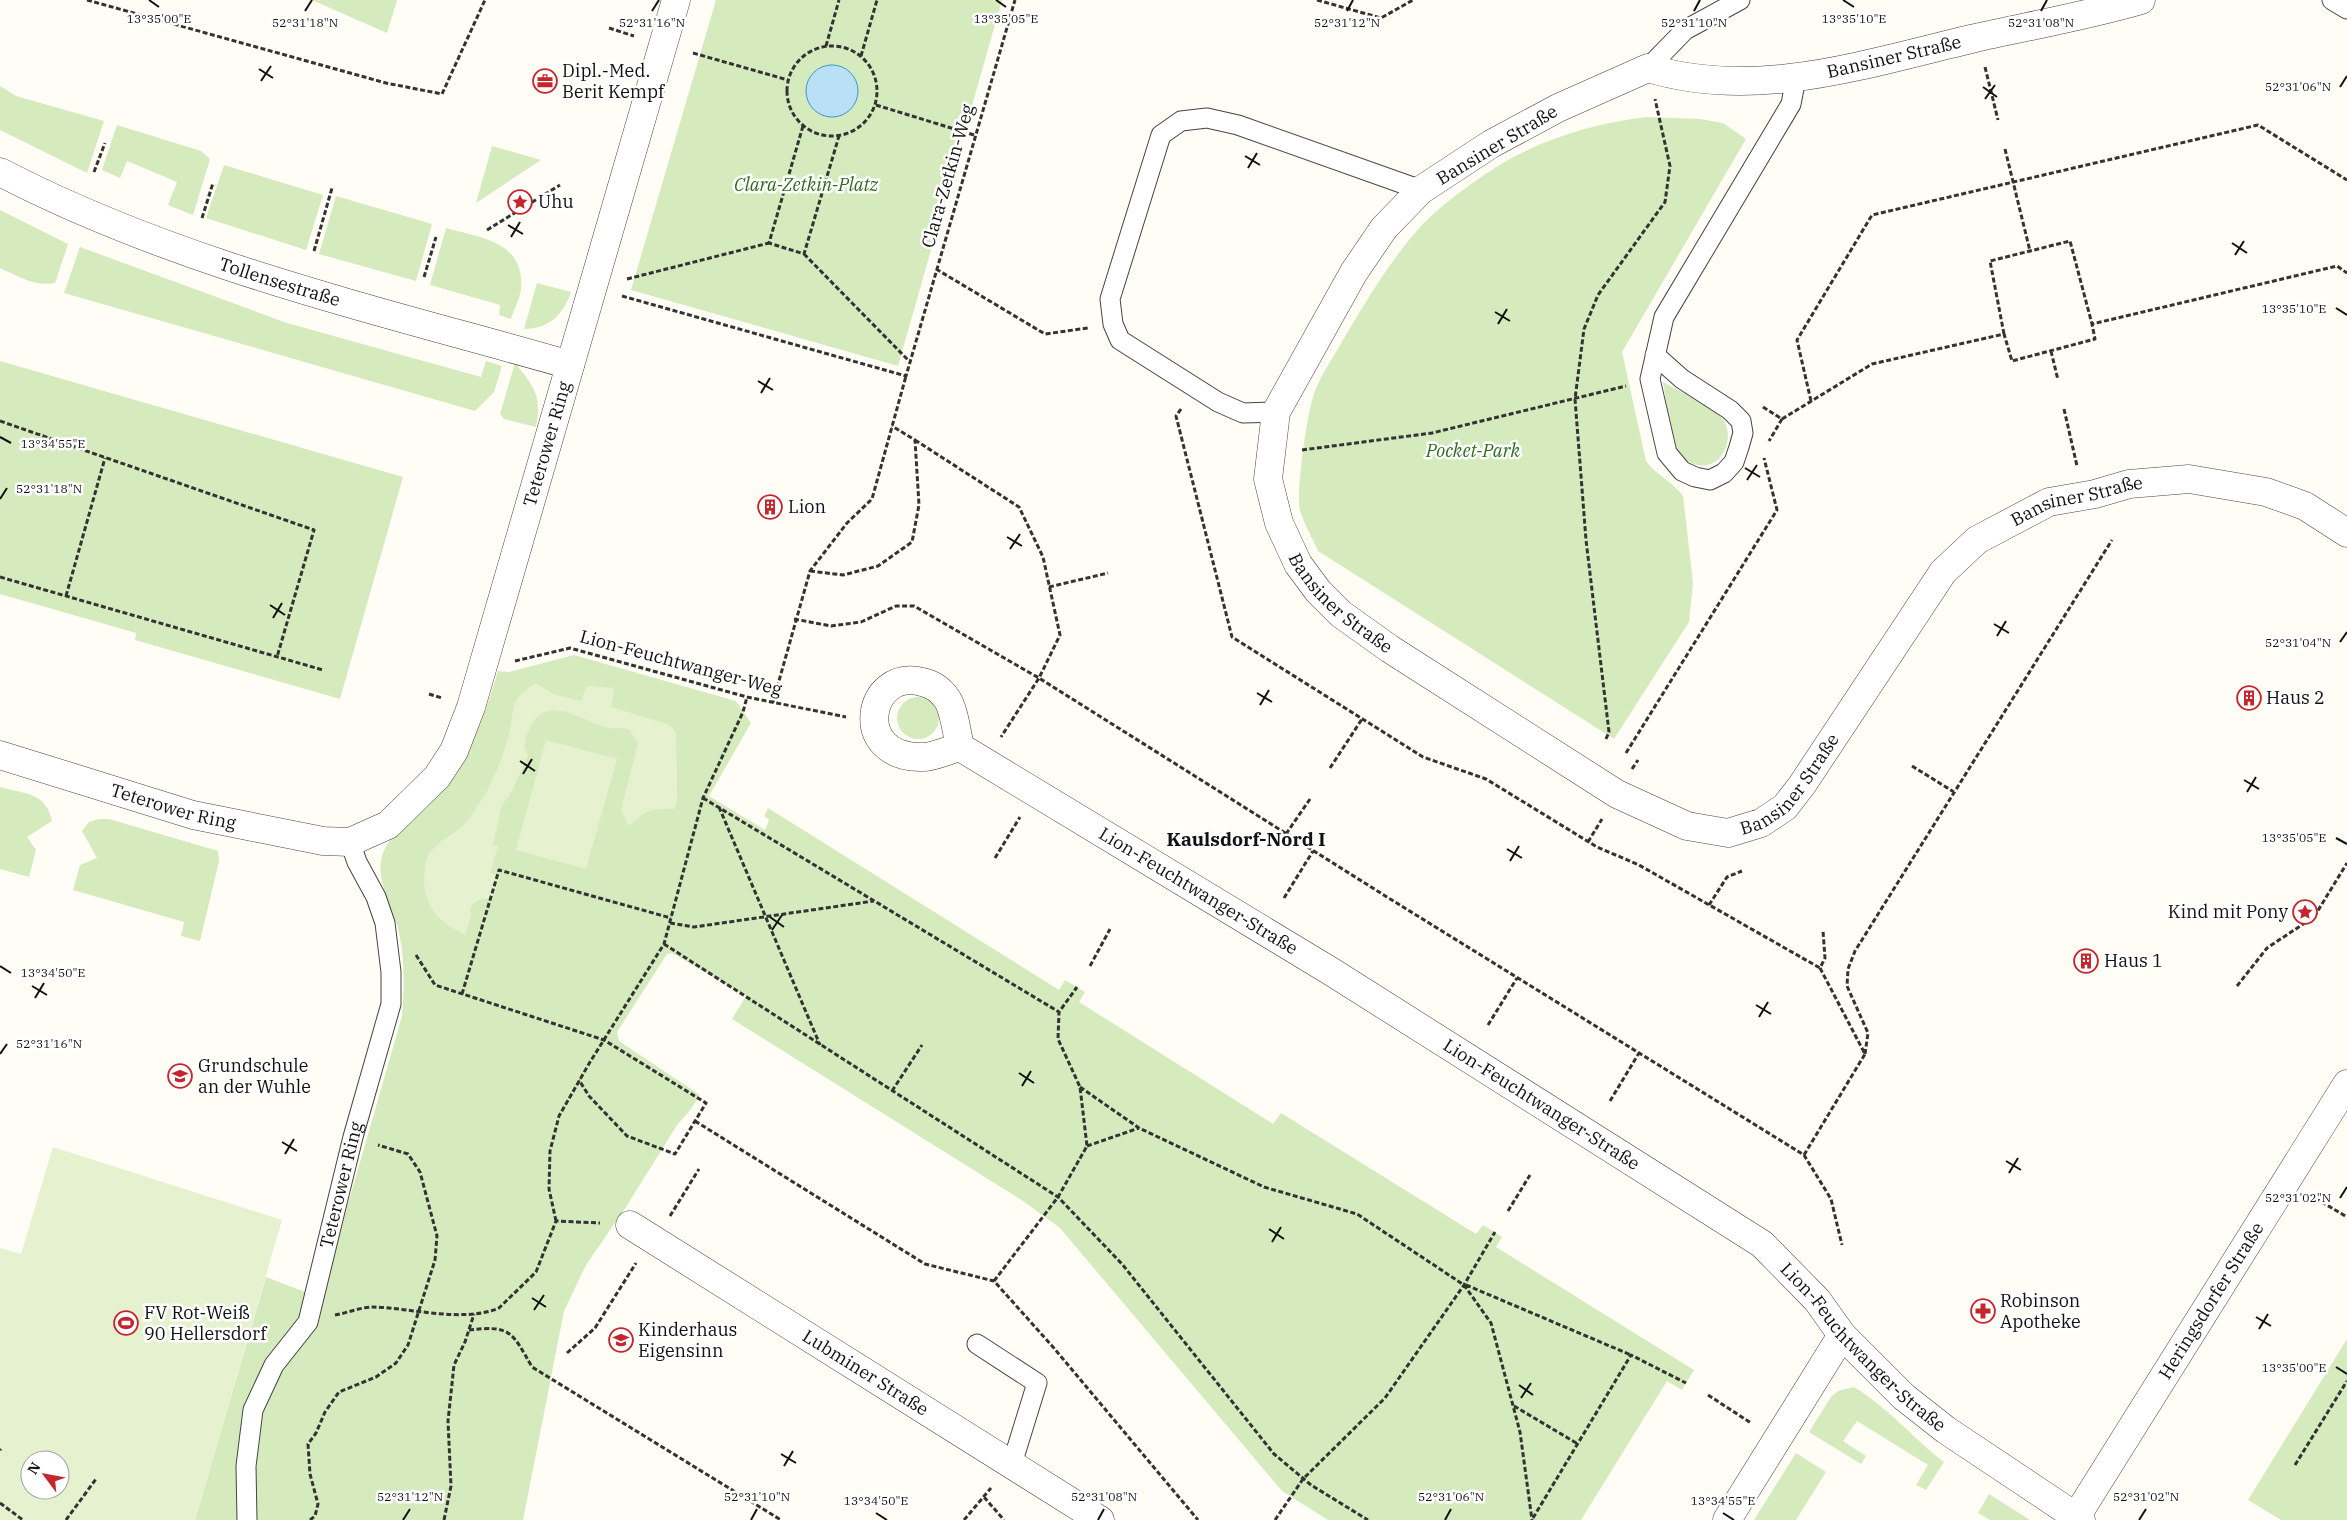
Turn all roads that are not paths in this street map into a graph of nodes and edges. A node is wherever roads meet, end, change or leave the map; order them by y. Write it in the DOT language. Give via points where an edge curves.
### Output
graph roads {
  1 [pos="676,0"];
  2 [pos="1740,0"];
  3 [pos="2141,0"];
  4 [pos="2332,0"];
  5 [pos="2347,9"];
  6 [pos="1648,68"];
  7 [pos="1796,78"];
  8 [pos="0,172"];
  9 [pos="1421,190"];
  10 [pos="1656,355"];
  11 [pos="570,365"];
  12 [pos="1276,412"];
  13 [pos="2347,533"];
  14 [pos="960,747"];
  15 [pos="0,755"];
  16 [pos="350,842"];
  17 [pos="2347,1084"];
  18 [pos="630,1225"];
  19 [pos="1842,1336"];
  20 [pos="977,1344"];
  21 [pos="1012,1464"];
  22 [pos="2079,1518"];
  23 [pos="247,1520"];
  24 [pos="1100,1520"];
  25 [pos="1727,1520"];
  1 -- 11 [label="street, Teterower Ring"];
  2 -- 6 [label="lane" via="1685,30"];
  3 -- 7 [label="street, Bansiner Straße" via="1828,74"];
  4 -- 5 [label="lane"];
  6 -- 7 [label="street, Bansiner Straße" via="1678,78 1754,82"];
  6 -- 9 [label="street, Bansiner Straße" via="1558,108 1491,144"];
  7 -- 10 [label="lane" via="1791,104 1664,317"];
  8 -- 11 [label="street, Tollensestraße" via="89,216 298,289"];
  9 -- 12 [label="street, Bansiner Straße" via="1384,228 1354,272"];
  9 -- 12 [label="lane" via="1238,125 1207,118 1182,121 1161,135 1110,299 1113,324 1120,340 1218,402 1243,413"];
  10 -- 10 [label="lane" via="1650,379 1668,453 1682,471 1695,477 1710,480 1724,473 1734,462 1739,447 1743,433 1741,421 1730,410 1682,380"];
  11 -- 16 [label="street, Teterower Ring" via="483,668 454,751 437,777 388,825"];
  12 -- 13 [label="street, Bansiner Straße" via="1268,478 1279,523 1298,564 1341,614 1390,649 1617,794 1687,826 1728,833 1761,823 1785,807 1943,572 1977,540 2049,502 2129,484 2189,479 2266,492 2305,506"];
  14 -- 14 [label="street" via="948,699 932,684 912,679 893,684 880,697 873,723 880,740 897,754 924,757"];
  14 -- 19 [label="street, Lion-Feuchtwanger-Straße" via="1332,972 1762,1244 1817,1300"];
  15 -- 16 [label="street, Teterower Ring" via="194,815 324,841"];
  16 -- 23 [label="lane, Teterower Ring" via="385,923 391,1004 353,1137 308,1322 274,1365 253,1410 246,1466"];
  17 -- 22 [label="street, Heringsdorfer Straße"];
  18 -- 21 [label="street, Lubminer Straße"];
  19 -- 22 [label="street, Lion-Feuchtwanger-Straße" via="1904,1397 1946,1430"];
  19 -- 25 [label="street"];
  20 -- 21 [label="lane" via="1037,1383"];
  21 -- 24 [label="street, Lubminer Straße"];
}
